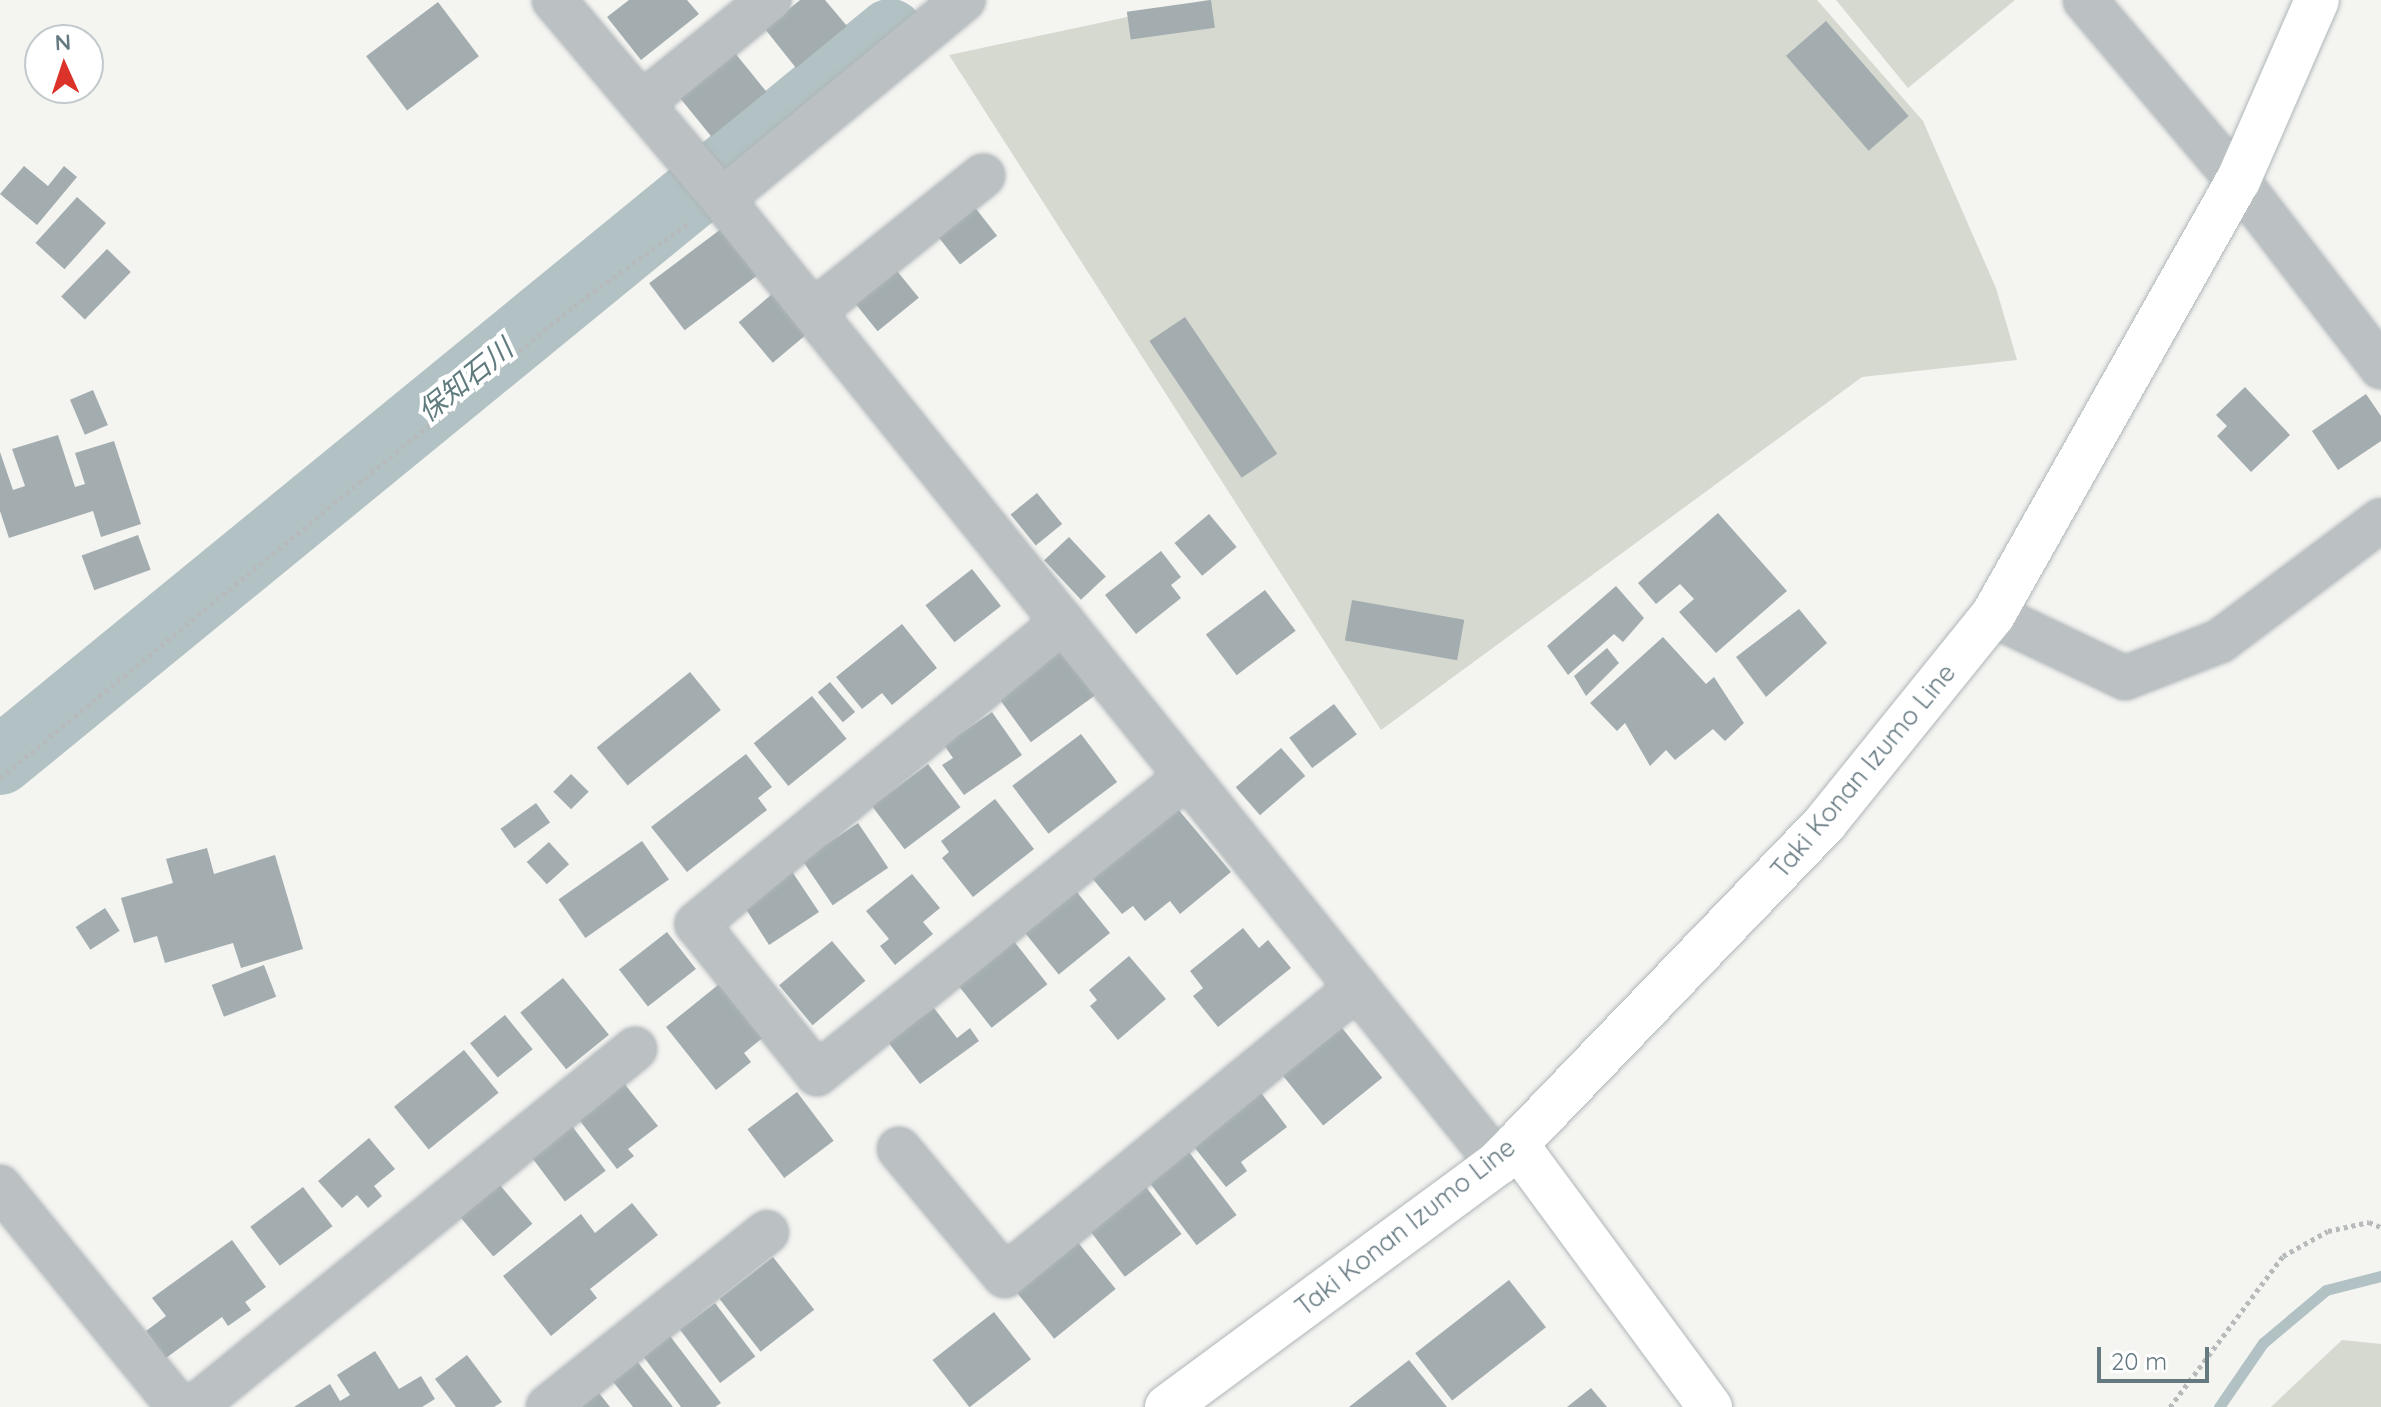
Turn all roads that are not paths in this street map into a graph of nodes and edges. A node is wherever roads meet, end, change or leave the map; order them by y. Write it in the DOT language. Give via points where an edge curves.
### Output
graph roads {
  1 [pos="769,0"];
  2 [pos="963,0"];
  3 [pos="2085,0"];
  4 [pos="2317,0"];
  5 [pos="570,6"];
  6 [pos="642,103"];
  7 [pos="983,176"];
  8 [pos="2238,181"];
  9 [pos="722,199"];
  10 [pos="813,312"];
  11 [pos="2381,367"];
  12 [pos="2381,520"];
  13 [pos="1993,615"];
  14 [pos="1063,622"];
  15 [pos="1187,776"];
  16 [pos="1357,988"];
  17 [pos="635,1049"];
  18 [pos="899,1149"];
  19 [pos="1507,1153"];
  20 [pos="0,1187"];
  21 [pos="767,1232"];
  22 [pos="179,1407"];
  23 [pos="194,1407"];
  24 [pos="548,1407"];
  25 [pos="1167,1407"];
  26 [pos="1710,1407"];
  1 -- 6 [label="street"];
  2 -- 9 [label="street"];
  3 -- 8 [label="street"];
  4 -- 8 [label="main road, Taki Konan Izumo Line"];
  5 -- 6 [label="street"];
  6 -- 9 [label="street"];
  7 -- 10 [label="street"];
  8 -- 11 [label="street"];
  8 -- 13 [label="main road, Taki Konan Izumo Line"];
  9 -- 10 [label="street"];
  10 -- 14 [label="street"];
  12 -- 13 [label="street" via="2220,641 2125,678"];
  13 -- 19 [label="main road, Taki Konan Izumo Line" via="1825,823"];
  14 -- 15 [label="street"];
  14 -- 15 [label="street" via="697,924 817,1074"];
  15 -- 16 [label="street"];
  16 -- 18 [label="street" via="1005,1276"];
  16 -- 19 [label="street"];
  17 -- 23 [label="street"];
  19 -- 25 [label="main road, Taki Konan Izumo Line"];
  19 -- 26 [label="main road"];
  20 -- 22 [label="street"];
  21 -- 24 [label="street"];
}
